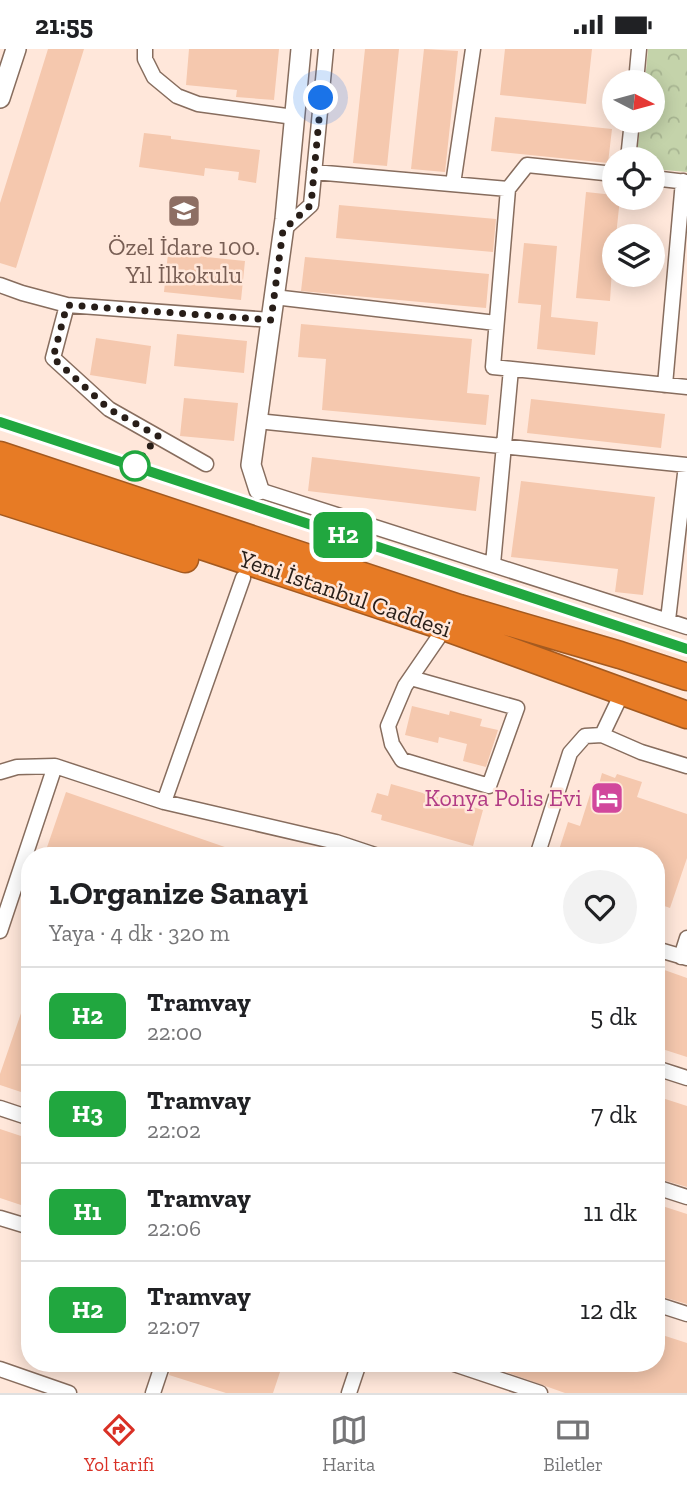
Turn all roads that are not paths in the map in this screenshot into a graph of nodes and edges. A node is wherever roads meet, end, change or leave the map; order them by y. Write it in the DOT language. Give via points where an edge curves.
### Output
graph roads {
  1 [pos="16,49"];
  2 [pos="145,49"];
  3 [pos="301,49"];
  4 [pos="326,49"];
  5 [pos="473,49"];
  6 [pos="639,49"];
  7 [pos="637,70"];
  8 [pos="0,98"];
  9 [pos="294,117"];
  10 [pos="314,172"];
  11 [pos="602,173"];
  12 [pos="665,179"];
  13 [pos="685,181"];
  14 [pos="453,184"];
  15 [pos="508,189"];
  16 [pos="283,230"];
  17 [pos="0,285"];
  18 [pos="274,297"];
  19 [pos="67,305"];
  20 [pos="271,320"];
  21 [pos="496,323"];
  22 [pos="511,369"];
  23 [pos="665,385"];
  24 [pos="687,387"];
  25 [pos="257,421"];
  26 [pos="0,436"];
  27 [pos="503,446"];
  28 [pos="33,447"];
  29 [pos="0,453"];
  30 [pos="206,464"];
  31 [pos="687,465"];
  32 [pos="0,479"];
  33 [pos="259,489"];
  34 [pos="4,502"];
  35 [pos="232,544"];
  36 [pos="493,564"];
  37 [pos="243,578"];
  38 [pos="668,620"];
  39 [pos="687,627"];
  40 [pos="438,638"];
  41 [pos="523,655"];
  42 [pos="620,655"];
  43 [pos="687,677"];
  44 [pos="411,678"];
  45 [pos="623,691"];
  46 [pos="687,715"];
  47 [pos="601,735"];
  48 [pos="55,766"];
  49 [pos="687,766"];
  50 [pos="0,772"];
  51 [pos="164,802"];
  52 [pos="32,847"];
  53 [pos="326,847"];
  54 [pos="540,847"];
  55 [pos="21,880"];
  56 [pos="0,931"];
  57 [pos="687,938"];
  58 [pos="665,952"];
  59 [pos="684,958"];
  60 [pos="665,1071"];
  61 [pos="687,1078"];
  62 [pos="0,1108"];
  63 [pos="21,1115"];
  64 [pos="665,1190"];
  65 [pos="687,1197"];
  66 [pos="0,1217"];
  67 [pos="21,1224"];
  68 [pos="665,1307"];
  69 [pos="687,1314"];
  70 [pos="0,1369"];
  71 [pos="160,1372"];
  72 [pos="356,1372"];
  73 [pos="478,1372"];
  74 [pos="69,1393"];
  75 [pos="153,1393"];
  76 [pos="349,1393"];
  77 [pos="540,1393"];
  1 -- 8 [label="street"];
  2 -- 9 [label="street" via="154,77 177,96 198,104"];
  3 -- 9 [label="street"];
  4 -- 10 [label="street"];
  5 -- 14 [label="street"];
  6 -- 7 [label="street"];
  9 -- 16 [label="street"];
  10 -- 14 [label="street"];
  10 -- 16 [label="street" via="311,205"];
  11 -- 15 [label="street" via="527,165"];
  12 -- 13 [label="street"];
  13 -- 23 [label="street"];
  14 -- 15 [label="street"];
  15 -- 21 [label="street"];
  16 -- 18 [label="street"];
  17 -- 19 [label="street"];
  18 -- 20 [label="street"];
  18 -- 21 [label="street"];
  19 -- 20 [label="street"];
  19 -- 30 [label="street" via="53,358 109,409"];
  20 -- 25 [label="street"];
  21 -- 22 [label="street" via="492,367"];
  22 -- 23 [label="street"];
  22 -- 27 [label="street"];
  23 -- 24 [label="street"];
  25 -- 27 [label="street"];
  25 -- 33 [label="street" via="251,465"];
  26 -- 28 [label="highway"];
  27 -- 31 [label="street"];
  27 -- 36 [label="street"];
  28 -- 29 [label="highway" via="12,447"];
  28 -- 42 [label="highway" via="480,597"];
  29 -- 35 [label="highway, Yeni İstanbul Caddesi"];
  31 -- 38 [label="street"];
  32 -- 35 [label="highway, Yeni İstanbul Caddesi"];
  33 -- 36 [label="street"];
  34 -- 37 [label="highway"];
  35 -- 41 [label="highway, Yeni İstanbul Caddesi" via="370,601"];
  35 -- 42 [label="highway, Yeni İstanbul Caddesi"];
  36 -- 38 [label="street"];
  37 -- 40 [label="highway"];
  37 -- 51 [label="street"];
  38 -- 39 [label="street"];
  40 -- 41 [label="highway"];
  40 -- 44 [label="street"];
  41 -- 45 [label="highway, Yeni İstanbul Caddesi"];
  42 -- 43 [label="highway, Yeni İstanbul Caddesi"];
  44 -- 44 [label="street" via="388,726 391,744 402,760 489,786 517,708"];
  45 -- 46 [label="highway, Yeni İstanbul Caddesi"];
  45 -- 47 [label="street"];
  47 -- 49 [label="street"];
  47 -- 54 [label="street" via="585,736 570,753"];
  48 -- 50 [label="street"];
  48 -- 51 [label="street"];
  48 -- 52 [label="street"];
  51 -- 53 [label="street"];
  55 -- 56 [label="street"];
  57 -- 59 [label="street"];
  58 -- 59 [label="street"];
  60 -- 61 [label="street"];
  62 -- 63 [label="street"];
  64 -- 65 [label="street"];
  66 -- 67 [label="street"];
  68 -- 69 [label="street"];
  70 -- 74 [label="street"];
  71 -- 75 [label="street"];
  72 -- 76 [label="street"];
  73 -- 77 [label="street"];
}
